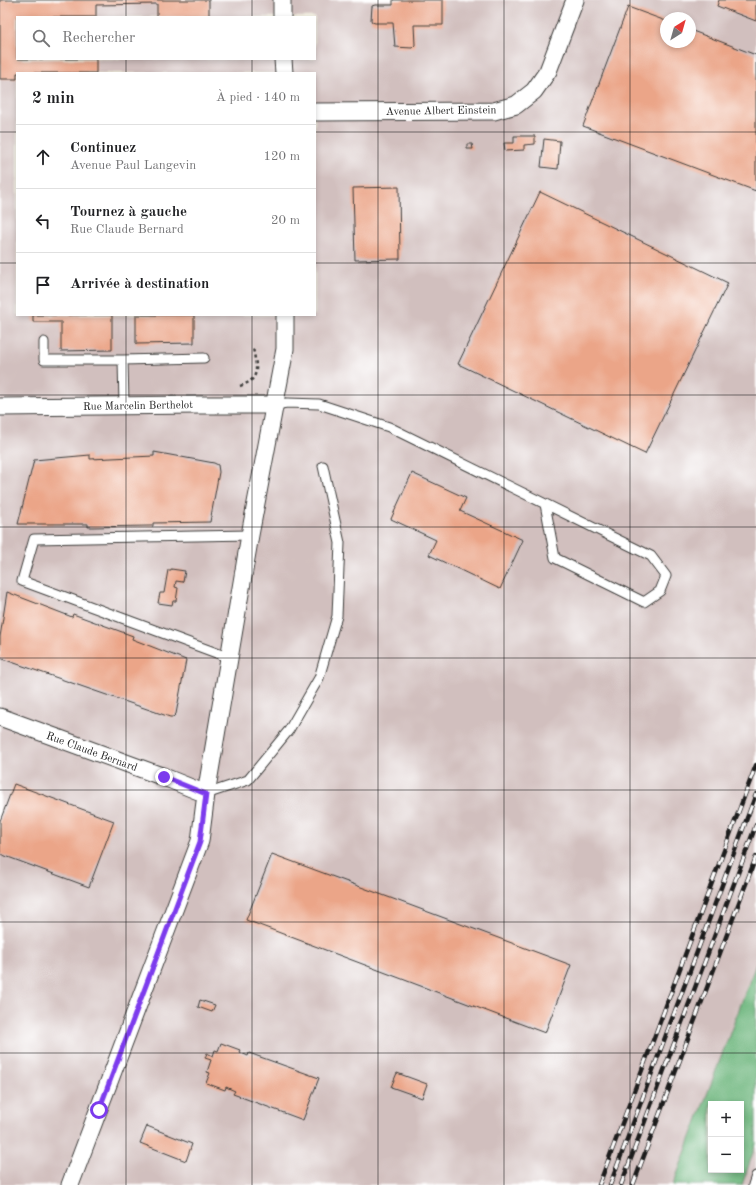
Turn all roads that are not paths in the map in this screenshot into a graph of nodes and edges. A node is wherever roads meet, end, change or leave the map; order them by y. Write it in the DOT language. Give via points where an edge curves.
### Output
graph roads {
  1 [pos="282,0"];
  2 [pos="575,0"];
  3 [pos="282,16"];
  4 [pos="284,60"];
  5 [pos="284,72"];
  6 [pos="316,112"];
  7 [pos="285,316"];
  8 [pos="44,342"];
  9 [pos="204,358"];
  10 [pos="123,360"];
  11 [pos="275,405"];
  12 [pos="124,406"];
  13 [pos="0,407"];
  14 [pos="323,466"];
  15 [pos="545,504"];
  16 [pos="250,535"];
  17 [pos="230,658"];
  18 [pos="0,717"];
  19 [pos="206,794"];
  20 [pos="756,1176"];
  21 [pos="70,1185"];
  22 [pos="753,1185"];
  1 -- 3 [label="street"];
  2 -- 6 [label="street, Avenue Albert Einstein" via="548,71 534,91 516,105 494,111"];
  4 -- 5 [label="street"];
  7 -- 11 [label="street" via="285,349"];
  8 -- 10 [label="lane" via="44,360"];
  9 -- 10 [label="lane"];
  10 -- 12 [label="lane"];
  11 -- 12 [label="street, Rue Marcelin Berthelot"];
  11 -- 15 [label="lane" via="318,404 389,427"];
  11 -- 16 [label="street"];
  12 -- 13 [label="street, Rue Marcelin Berthelot"];
  14 -- 19 [label="lane" via="340,543 337,616 319,678 289,730 248,780"];
  15 -- 15 [label="lane" via="555,558 644,602 660,590 666,576 651,556"];
  16 -- 17 [label="street"];
  16 -- 17 [label="lane" via="34,539 22,581"];
  17 -- 19 [label="street"];
  18 -- 19 [label="street, Rue Claude Bernard"];
  19 -- 21 [label="street" via="200,842"];
  20 -- 22 [label="lane"];
}
